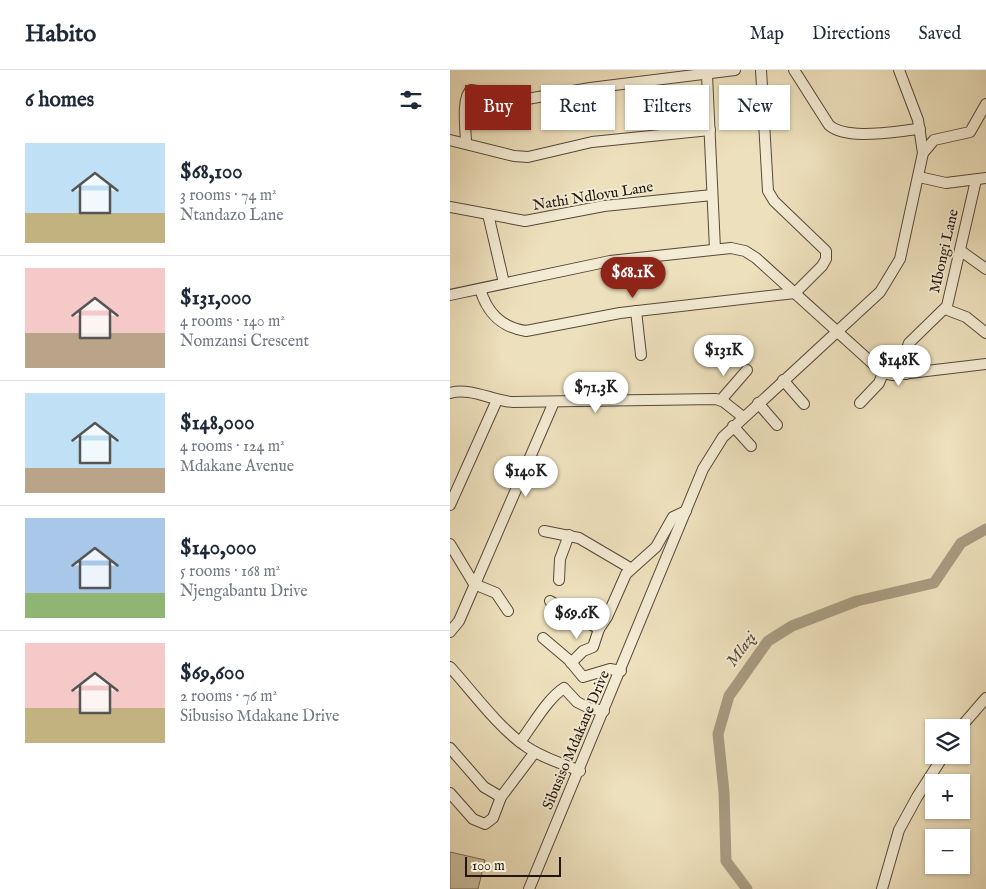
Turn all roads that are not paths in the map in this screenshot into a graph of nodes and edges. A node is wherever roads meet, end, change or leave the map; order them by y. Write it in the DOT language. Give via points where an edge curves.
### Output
graph roads {
  1 [pos="734,70"];
  2 [pos="761,70"];
  3 [pos="794,70"];
  4 [pos="899,70"];
  5 [pos="707,75"];
  6 [pos="986,104"];
  7 [pos="920,129"];
  8 [pos="710,130"];
  9 [pos="450,140"];
  10 [pos="466,143"];
  11 [pos="923,154"];
  12 [pos="919,177"];
  13 [pos="981,179"];
  14 [pos="712,195"];
  15 [pos="450,207"];
  16 [pos="488,214"];
  17 [pos="715,249"];
  18 [pos="961,250"];
  19 [pos="986,269"];
  20 [pos="504,283"];
  21 [pos="480,289"];
  22 [pos="795,293"];
  23 [pos="450,295"];
  24 [pos="944,309"];
  25 [pos="636,311"];
  26 [pos="837,332"];
  27 [pos="986,333"];
  28 [pos="640,355"];
  29 [pos="986,364"];
  30 [pos="747,370"];
  31 [pos="883,373"];
  32 [pos="906,374"];
  33 [pos="783,380"];
  34 [pos="450,393"];
  35 [pos="497,400"];
  36 [pos="721,400"];
  37 [pos="554,402"];
  38 [pos="758,403"];
  39 [pos="860,403"];
  40 [pos="804,404"];
  41 [pos="743,417"];
  42 [pos="777,425"];
  43 [pos="733,426"];
  44 [pos="751,446"];
  45 [pos="450,506"];
  46 [pos="686,511"];
  47 [pos="544,531"];
  48 [pos="569,535"];
  49 [pos="450,544"];
  50 [pos="630,568"];
  51 [pos="559,580"];
  52 [pos="474,584"];
  53 [pos="550,601"];
  54 [pos="508,611"];
  55 [pos="599,629"];
  56 [pos="450,632"];
  57 [pos="543,638"];
  58 [pos="571,663"];
  59 [pos="450,667"];
  60 [pos="621,671"];
  61 [pos="986,698"];
  62 [pos="604,711"];
  63 [pos="968,719"];
  64 [pos="520,742"];
  65 [pos="450,748"];
  66 [pos="535,752"];
  67 [pos="938,764"];
  68 [pos="580,770"];
  69 [pos="450,794"];
  70 [pos="501,797"];
  71 [pos="529,889"];
  72 [pos="882,889"];
  1 -- 5 [label="street"];
  2 -- 22 [label="street" via="768,191 774,201 826,251 822,266"];
  3 -- 7 [label="street" via="829,125 841,132"];
  4 -- 7 [label="street, Sibusiso Mdakane Drive"];
  5 -- 8 [label="street"];
  5 -- 10 [label="street" via="590,88 527,100 472,90 465,100"];
  6 -- 11 [label="street" via="970,132 934,140"];
  7 -- 11 [label="street, Sibusiso Mdakane Drive"];
  8 -- 10 [label="street" via="592,142 528,156 514,156"];
  8 -- 14 [label="street"];
  9 -- 10 [label="street"];
  11 -- 12 [label="street, Sibusiso Mdakane Drive"];
  12 -- 13 [label="street" via="946,183"];
  12 -- 26 [label="street, Sibusiso Mdakane Drive" via="902,253 888,281"];
  13 -- 18 [label="street, Mbongi Lane"];
  14 -- 16 [label="street, Nathi Ndlovu Lane" via="604,206 526,222"];
  14 -- 17 [label="street"];
  15 -- 16 [label="street, Nathi Ndlovu Lane"];
  16 -- 20 [label="street"];
  17 -- 20 [label="street" via="610,260"];
  17 -- 22 [label="street" via="740,249 750,254"];
  18 -- 19 [label="street"];
  18 -- 24 [label="street, Mbongi Lane"];
  20 -- 21 [label="street"];
  21 -- 23 [label="street"];
  21 -- 25 [label="street" via="488,310 495,318 519,330 541,330"];
  22 -- 25 [label="street"];
  22 -- 26 [label="street"];
  24 -- 27 [label="street" via="966,317"];
  24 -- 32 [label="street, Mbongi Lane" via="909,343 905,354"];
  25 -- 28 [label="street"];
  26 -- 31 [label="street"];
  26 -- 33 [label="street, Sibusiso Mdakane Drive"];
  29 -- 32 [label="street"];
  30 -- 36 [label="street"];
  31 -- 32 [label="street"];
  31 -- 39 [label="street" via="880,383"];
  33 -- 38 [label="street, Sibusiso Mdakane Drive"];
  33 -- 40 [label="street"];
  34 -- 35 [label="street" via="467,392"];
  35 -- 37 [label="street"];
  35 -- 45 [label="street"];
  36 -- 37 [label="street"];
  36 -- 41 [label="street"];
  37 -- 52 [label="street"];
  38 -- 41 [label="street, Sibusiso Mdakane Drive"];
  38 -- 42 [label="street"];
  41 -- 43 [label="street, Sibusiso Mdakane Drive"];
  43 -- 44 [label="street"];
  43 -- 46 [label="street, Sibusiso Mdakane Drive" via="715,446"];
  46 -- 50 [label="street" via="673,517 656,547"];
  46 -- 60 [label="street, Sibusiso Mdakane Drive"];
  47 -- 48 [label="street"];
  48 -- 50 [label="street"];
  48 -- 51 [label="street" via="560,559"];
  49 -- 52 [label="street"];
  50 -- 55 [label="street"];
  52 -- 54 [label="street" via="496,593"];
  52 -- 56 [label="street" via="459,621"];
  53 -- 55 [label="street"];
  55 -- 58 [label="street" via="594,646 583,651"];
  57 -- 58 [label="street"];
  58 -- 60 [label="street" via="585,678 604,670"];
  59 -- 64 [label="street"];
  60 -- 62 [label="street, Sibusiso Mdakane Drive"];
  61 -- 63 [label="street"];
  62 -- 64 [label="street" via="577,702 564,688 546,705"];
  62 -- 68 [label="street, Sibusiso Mdakane Drive"];
  64 -- 66 [label="street"];
  65 -- 70 [label="street" via="484,787"];
  66 -- 68 [label="street"];
  66 -- 70 [label="street"];
  67 -- 72 [label="street" via="899,830"];
  68 -- 71 [label="street, Sibusiso Mdakane Drive"];
  69 -- 70 [label="street" via="477,822 489,823"];
}
